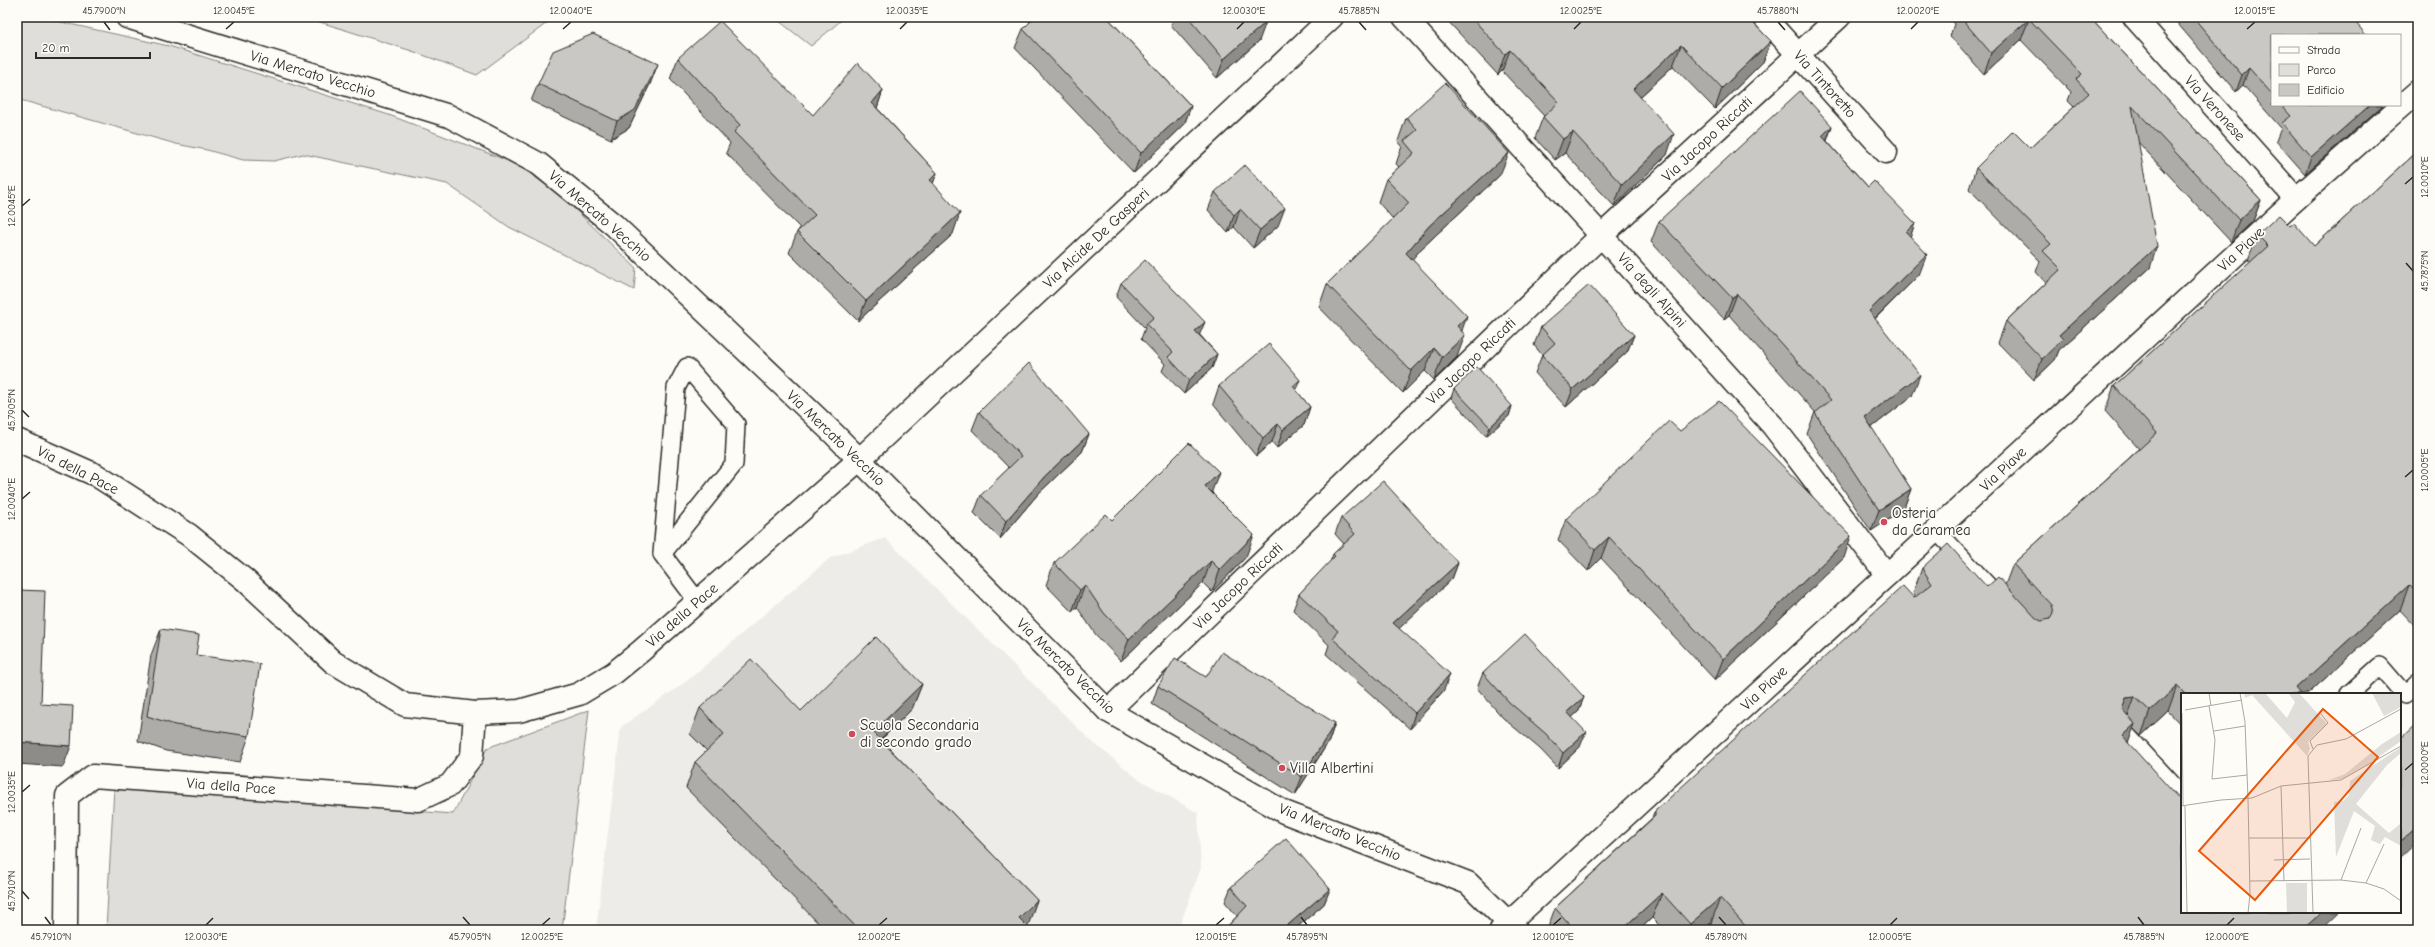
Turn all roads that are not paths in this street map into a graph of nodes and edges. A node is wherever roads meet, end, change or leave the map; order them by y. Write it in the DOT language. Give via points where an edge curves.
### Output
graph roads {
  1 [pos="127,17"];
  2 [pos="1332,17"];
  3 [pos="1404,17"];
  4 [pos="1764,17"];
  5 [pos="1839,17"];
  6 [pos="2134,17"];
  7 [pos="1798,54"];
  8 [pos="2418,91"];
  9 [pos="1886,152"];
  10 [pos="2296,199"];
  11 [pos="1602,235"];
  12 [pos="17,440"];
  13 [pos="860,459"];
  14 [pos="1936,530"];
  15 [pos="662,554"];
  16 [pos="1887,575"];
  17 [pos="698,602"];
  18 [pos="2014,613"];
  19 [pos="2418,683"];
  20 [pos="2350,693"];
  21 [pos="1108,711"];
  22 [pos="475,713"];
  23 [pos="2123,731"];
  24 [pos="2181,794"];
  25 [pos="1509,927"];
  26 [pos="66,928"];
  1 -- 13 [label="street, Via Mercato Vecchio" via="449,116 539,164 614,224"];
  2 -- 13 [label="street, Via Alcide De Gasperi"];
  3 -- 11 [label="street, Via degli Alpini"];
  4 -- 7 [label="street, Via Tintoretto"];
  5 -- 7 [label="street, Via Jacopo Riccati"];
  6 -- 10 [label="street, Via Veronese"];
  7 -- 9 [label="street, Via Tintoretto"];
  7 -- 11 [label="street, Via Jacopo Riccati"];
  8 -- 10 [label="street, Via Piave"];
  10 -- 14 [label="street, Via Piave"];
  11 -- 16 [label="street, Via degli Alpini" via="1773,426"];
  11 -- 21 [label="street, Via Jacopo Riccati"];
  12 -- 22 [label="street, Via della Pace" via="96,476 190,535 245,580 333,662 404,705"];
  13 -- 17 [label="street, Via della Pace"];
  13 -- 21 [label="street, Via Mercato Vecchio"];
  14 -- 16 [label="street, Via Piave"];
  14 -- 18 [label="lane"];
  15 -- 15 [label="lane" via="734,464 736,424 687,367 676,388"];
  15 -- 17 [label="lane"];
  16 -- 25 [label="street, Via Piave"];
  17 -- 22 [label="street, Via della Pace" via="614,673 579,694 519,711"];
  19 -- 20 [label="lane" via="2406,695 2380,666"];
  21 -- 25 [label="street, Via Mercato Vecchio" via="1284,812 1468,883"];
  22 -- 26 [label="street, Via della Pace" via="472,756 450,785 418,800 93,776 68,796"];
  23 -- 24 [label="lane"];
}
